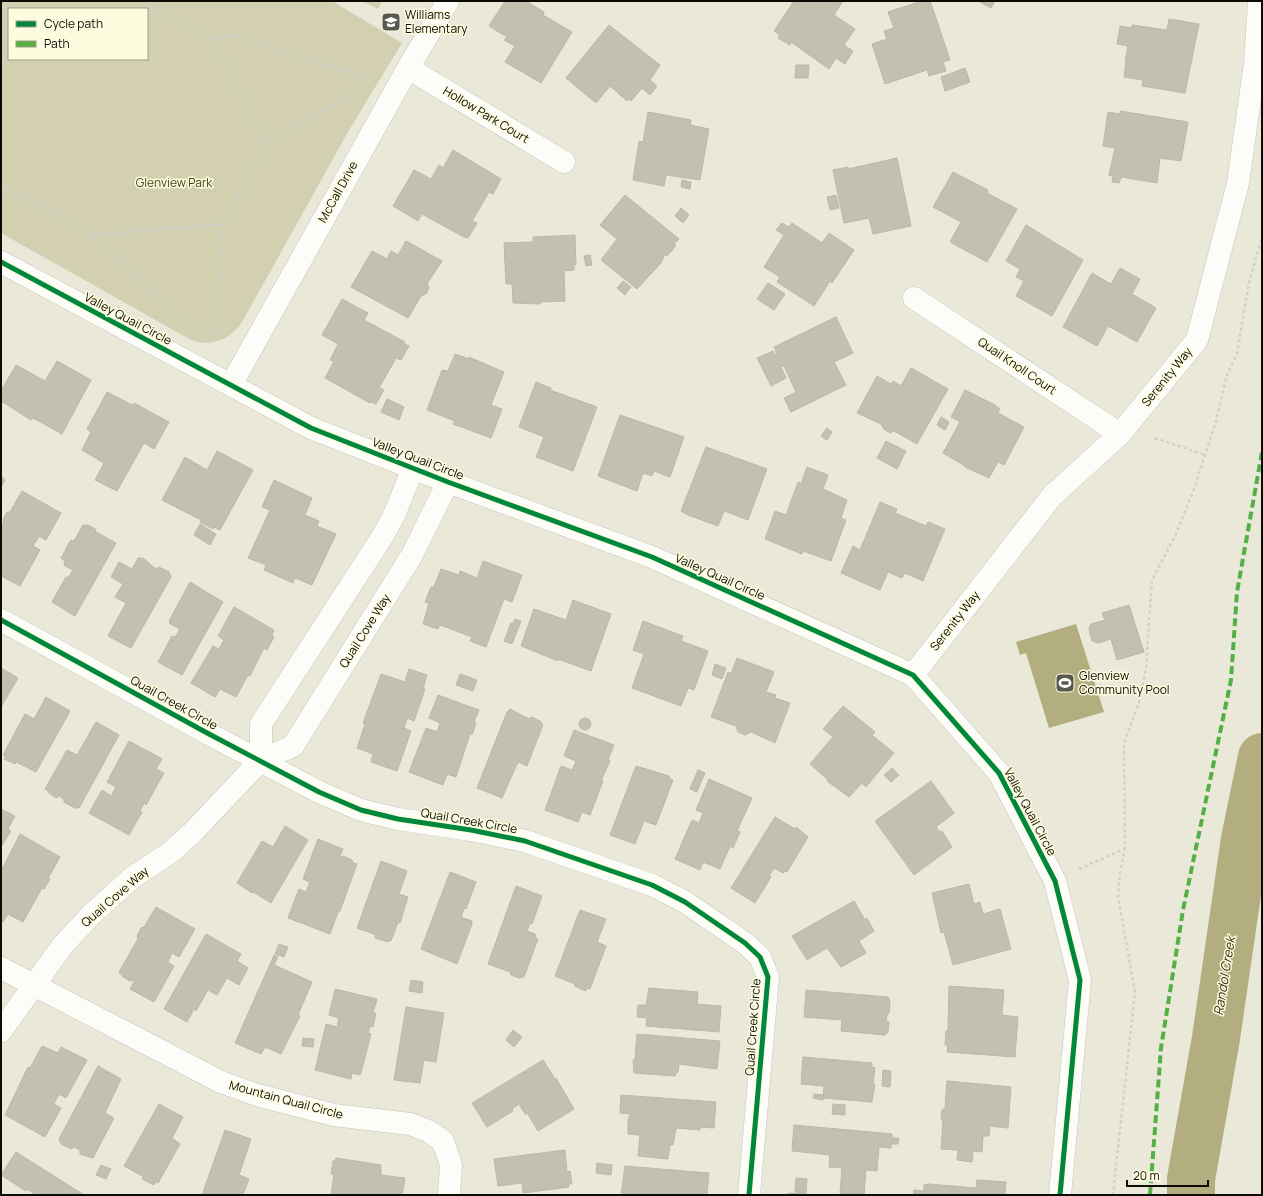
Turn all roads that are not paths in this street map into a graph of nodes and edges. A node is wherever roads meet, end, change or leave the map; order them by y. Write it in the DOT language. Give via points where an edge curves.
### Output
graph roads {
  1 [pos="448,1"];
  2 [pos="1259,1"];
  3 [pos="408,68"];
  4 [pos="564,162"];
  5 [pos="1,262"];
  6 [pos="914,298"];
  7 [pos="231,385"];
  8 [pos="1120,434"];
  9 [pos="413,468"];
  10 [pos="448,482"];
  11 [pos="1,620"];
  12 [pos="913,675"];
  13 [pos="260,760"];
  14 [pos="1,968"];
  15 [pos="33,986"];
  16 [pos="1,1031"];
  17 [pos="449,1195"];
  18 [pos="749,1195"];
  19 [pos="1060,1195"];
  1 -- 3 [label="street, McCall Drive"];
  2 -- 8 [label="street, Serenity Way" via="1255,63 1238,183 1196,340"];
  3 -- 4 [label="street, Hollow Park Court"];
  3 -- 7 [label="street, McCall Drive"];
  5 -- 7 [label="street, Valley Quail Circle"];
  6 -- 8 [label="street, Quail Knoll Court"];
  7 -- 9 [label="street, Valley Quail Circle" via="311,428"];
  8 -- 12 [label="street, Serenity Way" via="1052,496"];
  9 -- 10 [label="street, Valley Quail Circle"];
  9 -- 13 [label="street" via="384,534 261,724"];
  10 -- 12 [label="street, Valley Quail Circle" via="652,557"];
  10 -- 13 [label="street, Quail Cove Way" via="412,555 293,746"];
  11 -- 13 [label="street, Quail Creek Circle"];
  12 -- 19 [label="street, Valley Quail Circle" via="999,773 1055,881 1080,980"];
  13 -- 15 [label="street, Quail Cove Way" via="192,833 171,852 134,877 91,915 63,945"];
  13 -- 18 [label="street, Quail Creek Circle" via="319,792 361,810 524,841 652,885 685,902 745,943 760,957 768,977"];
  14 -- 15 [label="street, Mountain Quail Circle"];
  15 -- 16 [label="street, Quail Cove Way"];
  15 -- 17 [label="street, Mountain Quail Circle" via="221,1082 334,1115 410,1124 428,1131 443,1141 451,1165"];
}
